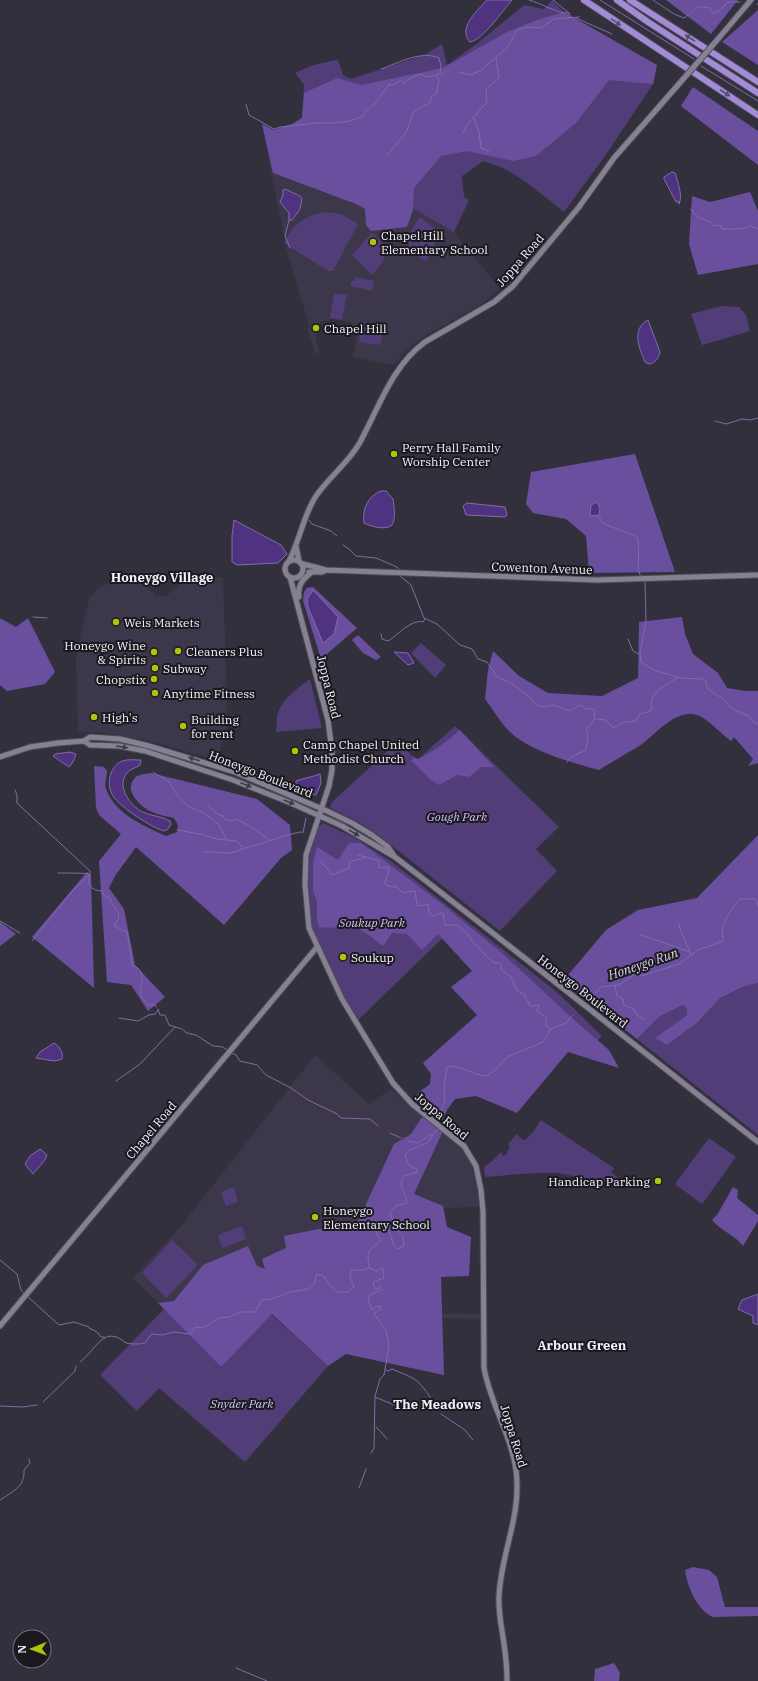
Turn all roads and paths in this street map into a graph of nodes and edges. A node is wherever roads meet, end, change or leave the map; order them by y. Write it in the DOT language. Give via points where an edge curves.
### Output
graph roads {
  1 [pos="584,0"];
  2 [pos="617,0"];
  3 [pos="630,0"];
  4 [pos="750,0"];
  5 [pos="758,82"];
  6 [pos="758,93"];
  7 [pos="758,115"];
  8 [pos="296,546"];
  9 [pos="290,561"];
  10 [pos="301,563"];
  11 [pos="326,570"];
  12 [pos="312,572"];
  13 [pos="300,575"];
  14 [pos="758,575"];
  15 [pos="290,577"];
  16 [pos="295,590"];
  17 [pos="298,609"];
  18 [pos="84,741"];
  19 [pos="0,757"];
  20 [pos="321,809"];
  21 [pos="319,816"];
  22 [pos="395,857"];
  23 [pos="317,947"];
  24 [pos="758,1142"];
  25 [pos="0,1326"];
  26 [pos="507,1681"];
  1 -- 7 [label="highway, one-way"];
  2 -- 6 [label="highway"];
  5 -- 3 [label="highway, one-way"];
  4 -- 8 [label="street, Joppa Road, bridge" via="614,158 579,207 513,286 494,302 425,342 401,365 390,381 358,446 310,507"];
  8 -- 9 [label="street, Joppa Road"];
  8 -- 10 [label="street, Joppa Road"];
  9 -- 10 [label="street" via="294,559"];
  9 -- 15 [label="street, Joppa Road" via="285,569"];
  10 -- 11 [label="street, Cowenton Avenue"];
  10 -- 13 [label="street, Joppa Road"];
  11 -- 12 [label="street, Cowenton Avenue"];
  11 -- 14 [label="street, Cowenton Avenue" via="597,580"];
  12 -- 13 [label="street, Cowenton Avenue"];
  12 -- 17 [label="street" via="299,585"];
  13 -- 15 [label="street"];
  13 -- 16 [label="street, Joppa Road"];
  15 -- 16 [label="street, Joppa Road"];
  16 -- 17 [label="street, Joppa Road"];
  17 -- 20 [label="street, Joppa Road" via="331,738 331,777"];
  18 -- 19 [label="street, Honeygo Boulevard" via="30,748"];
  20 -- 18 [label="street, Honeygo Boulevard, one-way" via="235,772 149,746 120,739 90,737"];
  18 -- 21 [label="street, Honeygo Boulevard, one-way" via="90,745 119,746 146,751 259,790"];
  20 -- 21 [label="street, Joppa Road"];
  20 -- 22 [label="street, Honeygo Boulevard" via="372,835 388,847"];
  21 -- 22 [label="street, Honeygo Boulevard, one-way"];
  21 -- 23 [label="street, Joppa Road" via="307,850 305,871 308,921"];
  22 -- 24 [label="street, Honeygo Boulevard"];
  23 -- 25 [label="street, Chapel Road"];
  23 -- 26 [label="street, Joppa Road" via="342,999 392,1083 403,1096 460,1142 469,1152 479,1174 484,1235 484,1368 516,1469 516,1509 499,1595"];
}
